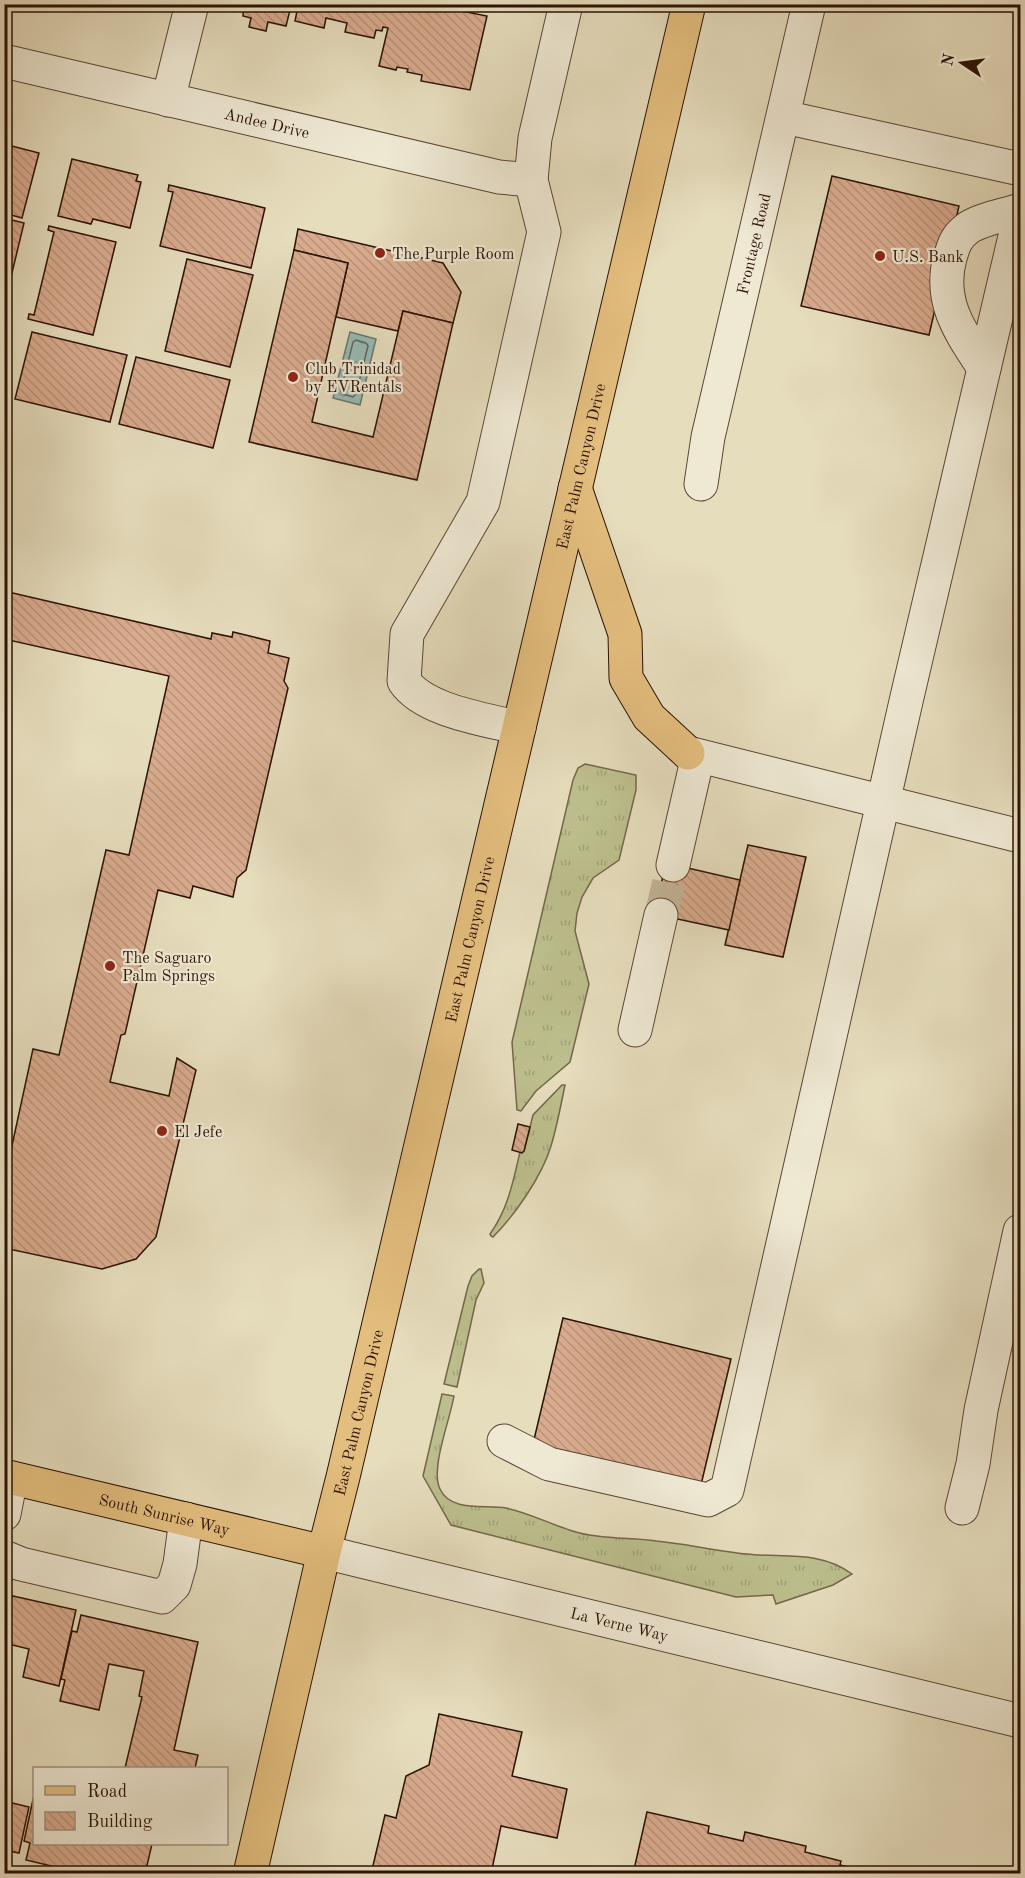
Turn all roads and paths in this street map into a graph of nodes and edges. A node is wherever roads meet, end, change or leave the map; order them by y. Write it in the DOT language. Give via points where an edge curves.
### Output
graph roads {
  1 [pos="192,4"];
  2 [pos="566,4"];
  3 [pos="689,4"];
  4 [pos="809,4"];
  5 [pos="4,61"];
  6 [pos="168,100"];
  7 [pos="784,117"];
  8 [pos="1020,169"];
  9 [pos="531,180"];
  10 [pos="1020,210"];
  11 [pos="1020,215"];
  12 [pos="984,368"];
  13 [pos="701,484"];
  14 [pos="575,488"];
  15 [pos="519,728"];
  16 [pos="693,755"];
  17 [pos="884,801"];
  18 [pos="1020,836"];
  19 [pos="673,864"];
  20 [pos="661,915"];
  21 [pos="635,1030"];
  22 [pos="1020,1231"];
  23 [pos="504,1441"];
  24 [pos="8,1477"];
  25 [pos="962,1508"];
  26 [pos="4,1514"];
  27 [pos="186,1519"];
  28 [pos="324,1552"];
  29 [pos="4,1557"];
  30 [pos="1020,1721"];
  31 [pos="250,1874"];
  1 -- 6 [label="street"];
  2 -- 9 [label="street" via="535,138"];
  3 -- 14 [label="main road, East Palm Canyon Drive"];
  4 -- 7 [label="street, Frontage Road"];
  5 -- 6 [label="street, Andee Drive"];
  6 -- 9 [label="street, Andee Drive" via="499,177"];
  7 -- 8 [label="street"];
  7 -- 13 [label="street, Frontage Road" via="708,437"];
  9 -- 15 [label="street" via="544,232 483,502 408,634 404,681 411,692 435,706"];
  10 -- 12 [label="street" via="971,226 956,238 946,272 947,296 957,328"];
  11 -- 12 [label="street"];
  12 -- 17 [label="street"];
  14 -- 15 [label="main road, East Palm Canyon Drive"];
  14 -- 16 [label="main road" via="625,634 626,678 649,717"];
  15 -- 28 [label="main road, East Palm Canyon Drive"];
  16 -- 17 [label="street"];
  16 -- 19 [label="street"];
  17 -- 18 [label="street"];
  17 -- 23 [label="street" via="727,1490 708,1500 549,1464"];
  20 -- 21 [label="street"];
  22 -- 25 [label="street"];
  24 -- 26 [label="street"];
  24 -- 27 [label="main road, South Sunrise Way"];
  27 -- 28 [label="main road, South Sunrise Way"];
  27 -- 29 [label="street" via="174,1585 162,1597"];
  28 -- 30 [label="street, La Verne Way"];
  28 -- 31 [label="main road, East Palm Canyon Drive"];
}
